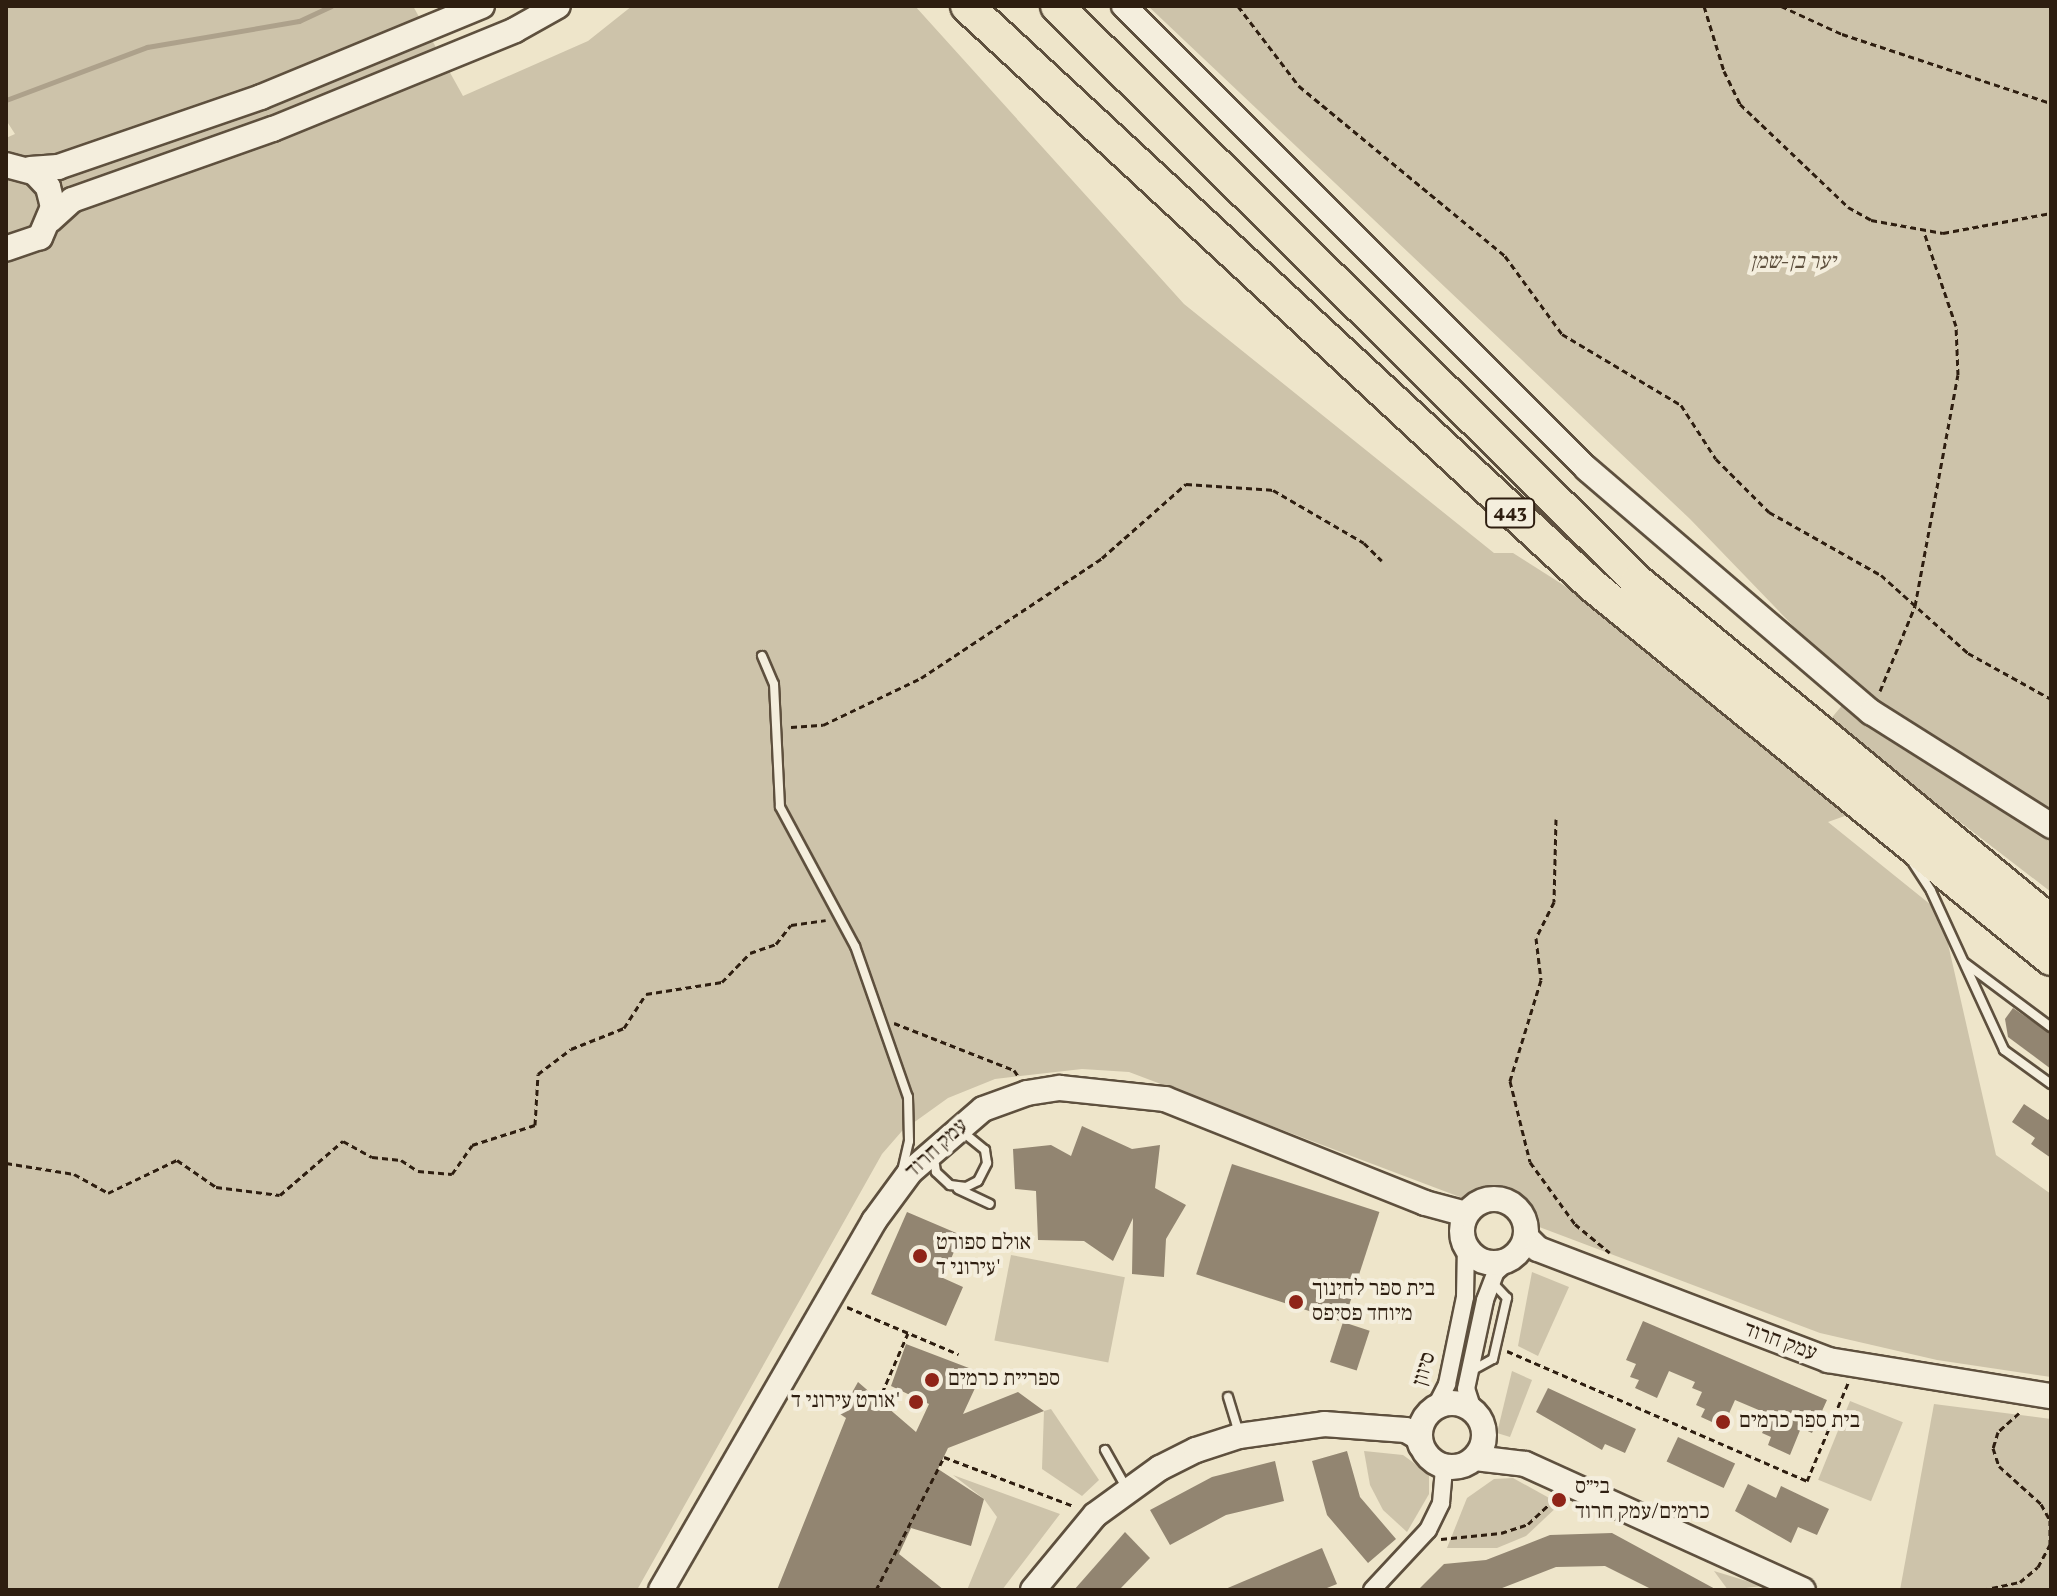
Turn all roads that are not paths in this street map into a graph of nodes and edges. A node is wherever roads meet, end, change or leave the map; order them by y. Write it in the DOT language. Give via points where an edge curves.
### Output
graph roads {
  1 [pos="482,6"];
  2 [pos="558,6"];
  3 [pos="967,6"];
  4 [pos="1057,6"];
  5 [pos="1124,6"];
  6 [pos="16,164"];
  7 [pos="50,220"];
  8 [pos="6,249"];
  9 [pos="762,656"];
  10 [pos="2051,826"];
  11 [pos="1892,833"];
  12 [pos="2051,922"];
  13 [pos="2051,959"];
  14 [pos="1964,963"];
  15 [pos="2051,1027"];
  16 [pos="2051,1084"];
  17 [pos="944,1138"];
  18 [pos="898,1186"];
  19 [pos="954,1187"];
  20 [pos="990,1204"];
  21 [pos="1466,1214"];
  22 [pos="1526,1237"];
  23 [pos="1466,1246"];
  24 [pos="1512,1258"];
  25 [pos="1491,1282"];
  26 [pos="1470,1371"];
  27 [pos="2048,1396"];
  28 [pos="1228,1397"];
  29 [pos="1435,1408"];
  30 [pos="1473,1410"];
  31 [pos="1239,1436"];
  32 [pos="1421,1446"];
  33 [pos="1105,1450"];
  34 [pos="1475,1458"];
  35 [pos="1444,1466"];
  36 [pos="1128,1490"];
  37 [pos="661,1590"];
  38 [pos="1033,1590"];
  39 [pos="1372,1590"];
  40 [pos="1803,1590"];
  1 -- 6 [label="street" via="247,102 58,167"];
  2 -- 7 [label="street" via="515,30 273,129 72,200"];
  3 -- 11 [label="highway, 443" via="1490,495"];
  4 -- 12 [label="highway, 443" via="1637,581"];
  5 -- 10 [label="street" via="1587,469 1871,712"];
  6 -- 7 [label="street" via="50,193"];
  7 -- 8 [label="street" via="30,244"];
  9 -- 18 [label="lane" via="774,684 780,807 884,1018 908,1097 909,1141"];
  11 -- 13 [label="highway, 443"];
  11 -- 14 [label="lane" via="1931,891"];
  14 -- 15 [label="lane"];
  14 -- 16 [label="lane" via="2004,1050"];
  17 -- 18 [label="street, עמק חרוד"];
  17 -- 19 [label="lane" via="936,1172"];
  17 -- 19 [label="lane" via="975,1137 985,1150 987,1163 978,1181"];
  17 -- 21 [label="street, עמק חרוד" via="983,1109 1027,1093 1107,1089 1165,1099 1425,1203"];
  18 -- 37 [label="street, עמק חרוד"];
  19 -- 20 [label="lane"];
  21 -- 22 [label="street" via="1486,1200 1505,1201 1522,1215"];
  21 -- 23 [label="street"];
  22 -- 24 [label="street"];
  22 -- 27 [label="street, עמק חרוד" via="1538,1249 1800,1351 1855,1367"];
  23 -- 24 [label="street" via="1482,1261"];
  23 -- 29 [label="street, סיוון" via="1465,1297 1447,1384"];
  24 -- 25 [label="street, סיוון"];
  25 -- 26 [label="street, סיוון"];
  25 -- 26 [label="lane" via="1507,1298 1493,1359"];
  26 -- 30 [label="street, סיוון" via="1466,1399"];
  28 -- 31 [label="lane"];
  29 -- 30 [label="street" via="1452,1403"];
  29 -- 32 [label="street" via="1421,1424"];
  30 -- 34 [label="street" via="1484,1429"];
  31 -- 32 [label="street" via="1324,1424 1381,1425 1406,1430"];
  31 -- 36 [label="street" via="1196,1450"];
  32 -- 35 [label="street"];
  33 -- 36 [label="lane"];
  34 -- 35 [label="street"];
  34 -- 40 [label="street" via="1525,1464"];
  35 -- 39 [label="street" via="1441,1503 1422,1538"];
  36 -- 38 [label="street" via="1069,1541"];
}
